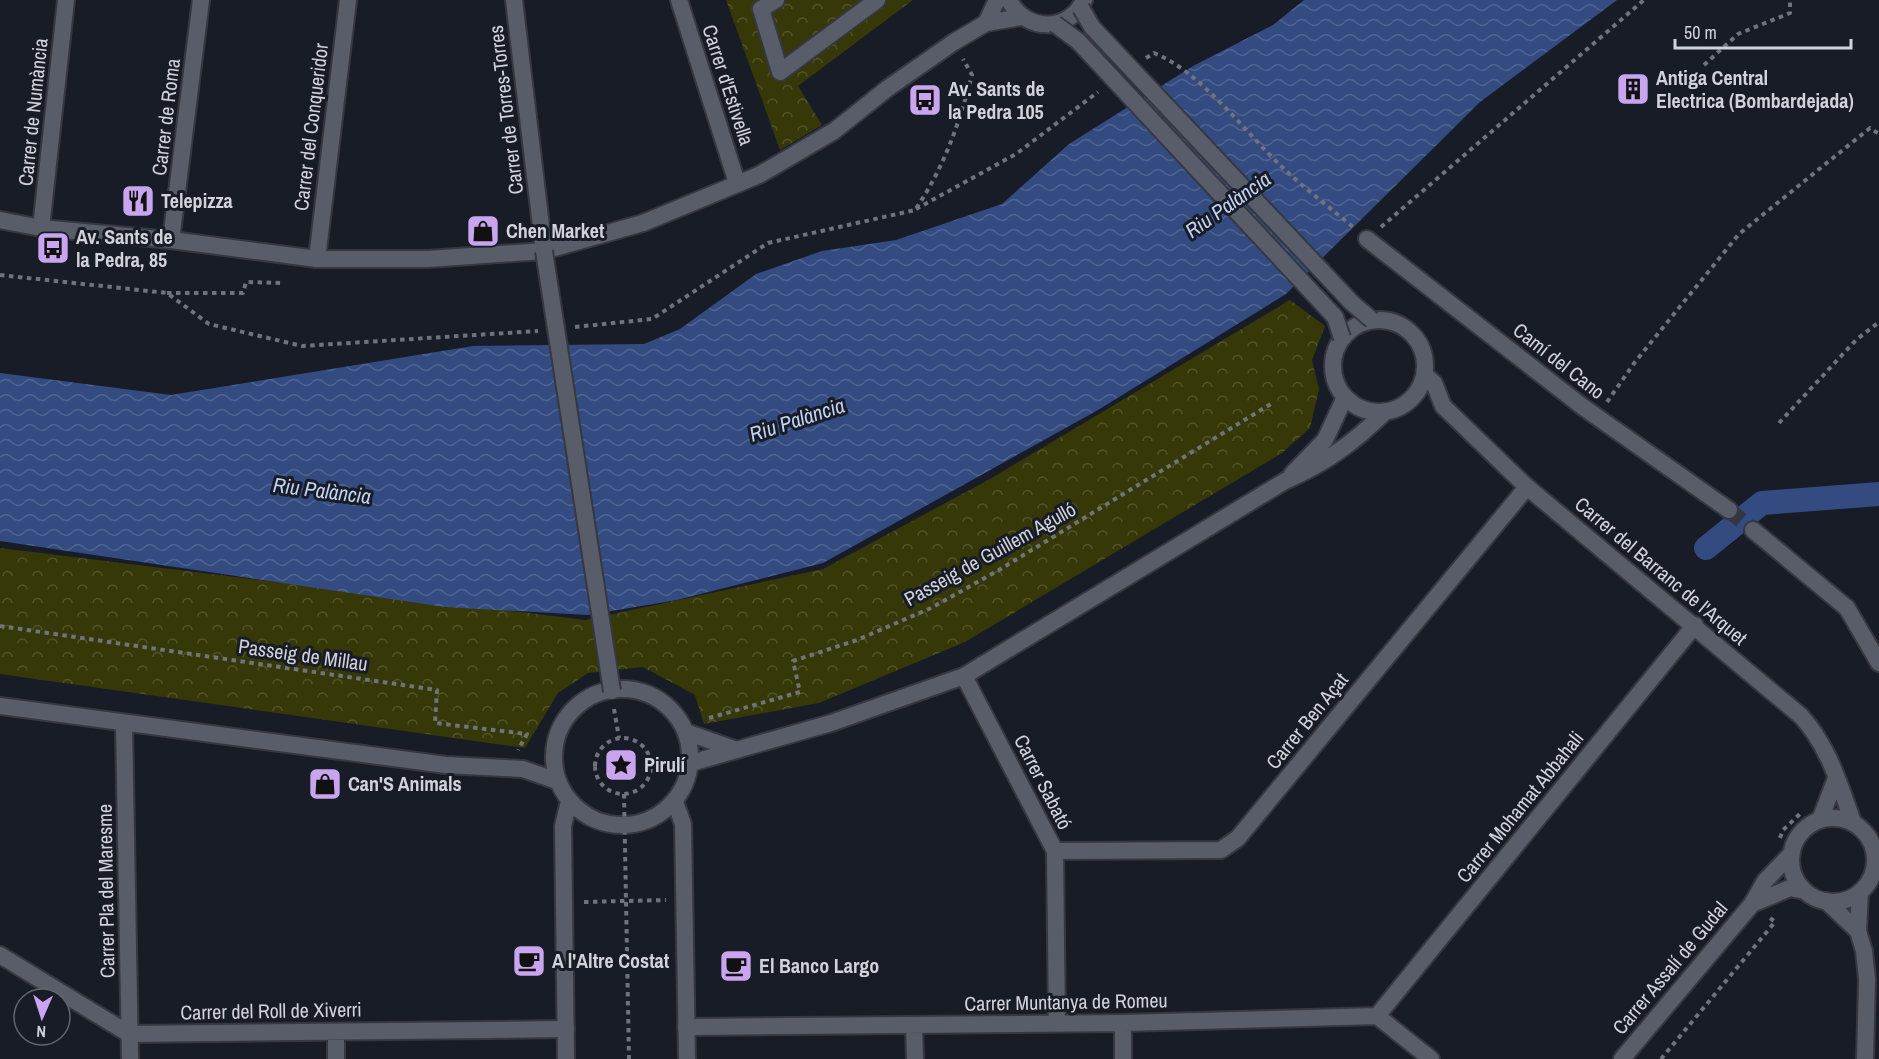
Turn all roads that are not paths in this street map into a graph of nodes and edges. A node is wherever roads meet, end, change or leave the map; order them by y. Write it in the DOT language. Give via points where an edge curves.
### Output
graph roads {
  1 [pos="66,0"];
  2 [pos="201,0"];
  3 [pos="348,0"];
  4 [pos="514,0"];
  5 [pos="679,0"];
  6 [pos="776,0"];
  7 [pos="877,0"];
  8 [pos="997,0"];
  9 [pos="1009,0"];
  10 [pos="1082,4"];
  11 [pos="1022,17"];
  12 [pos="986,23"];
  13 [pos="1055,24"];
  14 [pos="737,183"];
  15 [pos="0,220"];
  16 [pos="41,228"];
  17 [pos="1367,239"];
  18 [pos="171,240"];
  19 [pos="544,251"];
  20 [pos="317,259"];
  21 [pos="1372,320"];
  22 [pos="1342,338"];
  23 [pos="1425,375"];
  24 [pos="1345,397"];
  25 [pos="1408,402"];
  26 [pos="1443,406"];
  27 [pos="1385,412"];
  28 [pos="1285,481"];
  29 [pos="1527,487"];
  30 [pos="1730,510"];
  31 [pos="1754,530"];
  32 [pos="1695,625"];
  33 [pos="1879,663"];
  34 [pos="964,676"];
  35 [pos="612,691"];
  36 [pos="0,706"];
  37 [pos="124,723"];
  38 [pos="686,732"];
  39 [pos="734,749"];
  40 [pos="554,750"];
  41 [pos="691,763"];
  42 [pos="515,769"];
  43 [pos="1836,778"];
  44 [pos="557,781"];
  45 [pos="569,801"];
  46 [pos="675,802"];
  47 [pos="1820,820"];
  48 [pos="1853,822"];
  49 [pos="1055,851"];
  50 [pos="1792,853"];
  51 [pos="1805,891"];
  52 [pos="1860,892"];
  53 [pos="1826,901"];
  54 [pos="1752,904"];
  55 [pos="1858,931"];
  56 [pos="0,955"];
  57 [pos="1377,1016"];
  58 [pos="1123,1023"];
  59 [pos="1057,1024"];
  60 [pos="914,1025"];
  61 [pos="686,1027"];
  62 [pos="566,1029"];
  63 [pos="336,1032"];
  64 [pos="129,1034"];
  65 [pos="130,1059"];
  66 [pos="336,1059"];
  67 [pos="566,1059"];
  68 [pos="687,1059"];
  69 [pos="915,1059"];
  70 [pos="1123,1059"];
  71 [pos="1431,1059"];
  72 [pos="1622,1059"];
  73 [pos="1865,1059"];
  1 -- 16 [label="street, Carrer de Numància"];
  2 -- 18 [label="street, Carrer de Roma"];
  3 -- 20 [label="street, Carrer del Conqueridor"];
  4 -- 19 [label="street, Carrer de Torres-Torres"];
  5 -- 14 [label="street, Carrer d'Estivella"];
  6 -- 7 [label="street" via="761,9 780,72"];
  8 -- 12 [label="street"];
  9 -- 11 [label="street"];
  10 -- 13 [label="street" via="1069,19"];
  10 -- 21 [label="street, bridge" via="1087,21 1100,36"];
  11 -- 12 [label="street"];
  11 -- 13 [label="street" via="1043,25"];
  12 -- 14 [label="street" via="917,67 834,131 759,175"];
  13 -- 22 [label="street, bridge" via="1078,41 1335,317"];
  14 -- 19 [label="street" via="643,223"];
  15 -- 16 [label="street"];
  16 -- 18 [label="street"];
  17 -- 30 [label="street, Camí del Cano" via="1596,417"];
  18 -- 20 [label="street"];
  19 -- 20 [label="street" via="428,259"];
  19 -- 35 [label="street, Carrer de Torres-Torres, bridge"];
  21 -- 22 [label="street" via="1355,326"];
  21 -- 23 [label="street" via="1394,321 1413,333 1424,352"];
  22 -- 24 [label="street" via="1335,349 1333,374"];
  23 -- 25 [label="street"];
  23 -- 26 [label="street, Carrer del Barranc de l'Arquet" via="1434,383"];
  24 -- 27 [label="street" via="1356,406"];
  24 -- 28 [label="street" via="1325,440"];
  25 -- 26 [label="street"];
  25 -- 27 [label="street"];
  26 -- 29 [label="street, Carrer del Barranc de l'Arquet"];
  27 -- 28 [label="street" via="1322,465"];
  28 -- 34 [label="street"];
  29 -- 32 [label="street, Carrer del Barranc de l'Arquet"];
  29 -- 49 [label="street, Carrer Ben Açat" via="1238,838 1221,850"];
  31 -- 33 [label="street" via="1847,608"];
  32 -- 43 [label="street, Carrer del Barranc de l'Arquet" via="1802,716 1818,735"];
  32 -- 57 [label="street, Carrer Mohamat Abbahali"];
  34 -- 39 [label="street" via="831,723"];
  34 -- 49 [label="street, Carrer Sabató"];
  35 -- 38 [label="street" via="624,688 655,696 679,718"];
  35 -- 40 [label="street" via="592,695 572,709 558,731"];
  36 -- 37 [label="street"];
  37 -- 42 [label="street" via="446,765"];
  37 -- 64 [label="street, Carrer Pla del Maresme"];
  38 -- 39 [label="street"];
  38 -- 41 [label="street"];
  39 -- 41 [label="street"];
  40 -- 42 [label="street"];
  40 -- 44 [label="street"];
  41 -- 46 [label="street" via="687,782"];
  42 -- 44 [label="street"];
  43 -- 47 [label="street"];
  43 -- 48 [label="street, Carrer del Barranc de l'Arquet"];
  44 -- 45 [label="street"];
  45 -- 46 [label="street" via="585,816 612,826 648,822"];
  45 -- 62 [label="street" via="563,826"];
  46 -- 61 [label="street" via="683,824"];
  47 -- 48 [label="street"];
  47 -- 50 [label="street" via="1801,832"];
  48 -- 52 [label="street" via="1872,842 1875,855 1872,876"];
  49 -- 59 [label="street, Carrer Sabató"];
  50 -- 51 [label="street" via="1791,867"];
  50 -- 54 [label="street, Carrer Assalí de Gudal" via="1764,881"];
  51 -- 53 [label="street"];
  51 -- 54 [label="street, Carrer Assalí de Gudal" via="1790,888"];
  52 -- 53 [label="street" via="1838,902"];
  52 -- 55 [label="street"];
  53 -- 55 [label="street"];
  54 -- 72 [label="street, Carrer Assalí de Gudal"];
  55 -- 73 [label="street" via="1867,979"];
  56 -- 64 [label="street"];
  57 -- 58 [label="street, Carrer Muntanya de Romeu"];
  57 -- 71 [label="street"];
  58 -- 59 [label="street, Carrer Muntanya de Romeu"];
  58 -- 70 [label="street"];
  59 -- 60 [label="street, Carrer Muntanya de Romeu"];
  60 -- 61 [label="street, Carrer Muntanya de Romeu"];
  60 -- 69 [label="street"];
  61 -- 68 [label="street"];
  62 -- 63 [label="street, Carrer del Roll de Xiverri"];
  62 -- 67 [label="street"];
  63 -- 64 [label="street, Carrer del Roll de Xiverri"];
  63 -- 66 [label="street"];
  64 -- 65 [label="street, Carrer Pla del Maresme"];
}
